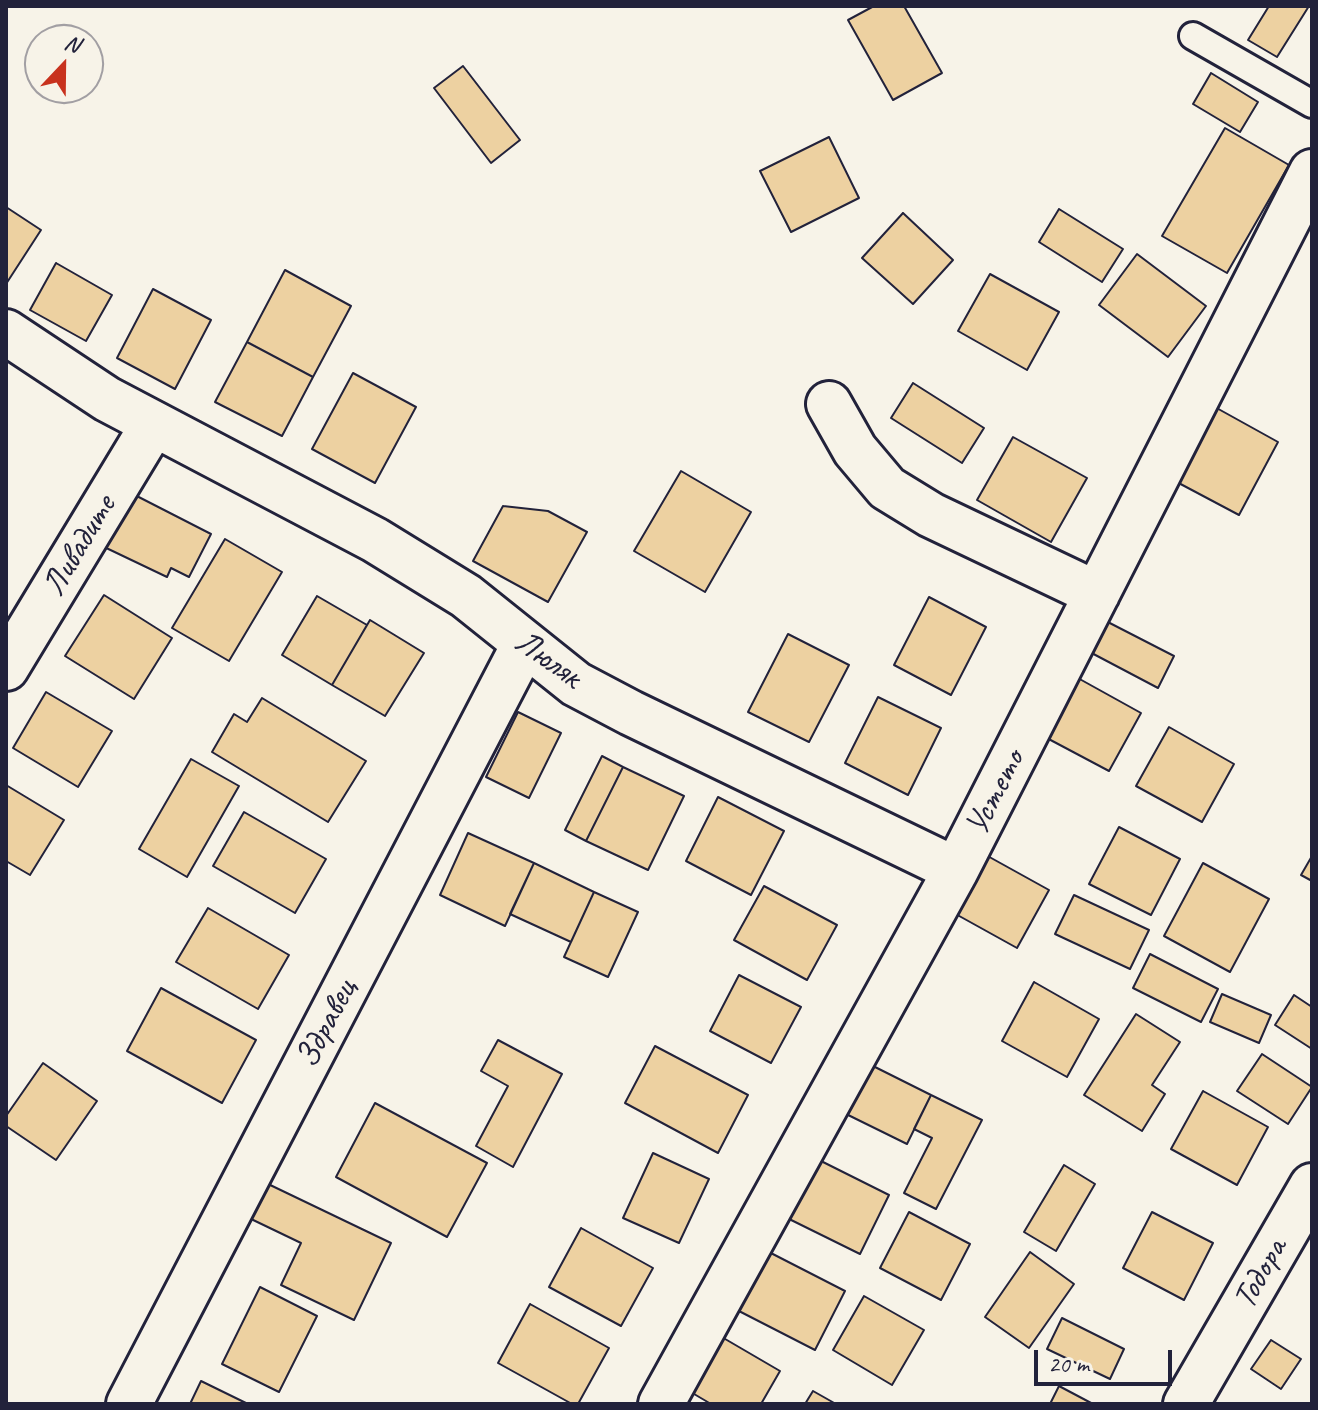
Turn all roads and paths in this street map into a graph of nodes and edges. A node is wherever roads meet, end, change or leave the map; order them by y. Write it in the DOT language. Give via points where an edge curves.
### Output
graph roads {
  1 [pos="1193,36"];
  2 [pos="1312,104"];
  3 [pos="1312,172"];
  4 [pos="6,332"];
  5 [pos="829,404"];
  6 [pos="153,425"];
  7 [pos="1097,594"];
  8 [pos="524,645"];
  9 [pos="6,668"];
  10 [pos="956,870"];
  11 [pos="1312,1186"];
  12 [pos="129,1404"];
  13 [pos="661,1404"];
  14 [pos="1186,1404"];
  1 -- 2 [label="lane"];
  3 -- 7 [label="street, Устето"];
  4 -- 6 [label="street, Люляк"];
  5 -- 7 [label="street" via="855,450 887,488 931,515"];
  6 -- 8 [label="street, Люляк" via="375,540 466,596"];
  6 -- 9 [label="street, Ливадите"];
  7 -- 10 [label="street, Устето"];
  8 -- 10 [label="street, Люляк" via="576,684 631,713"];
  8 -- 12 [label="street, Здравец"];
  10 -- 13 [label="street, Устето"];
  11 -- 14 [label="street, Тодора"];
}
